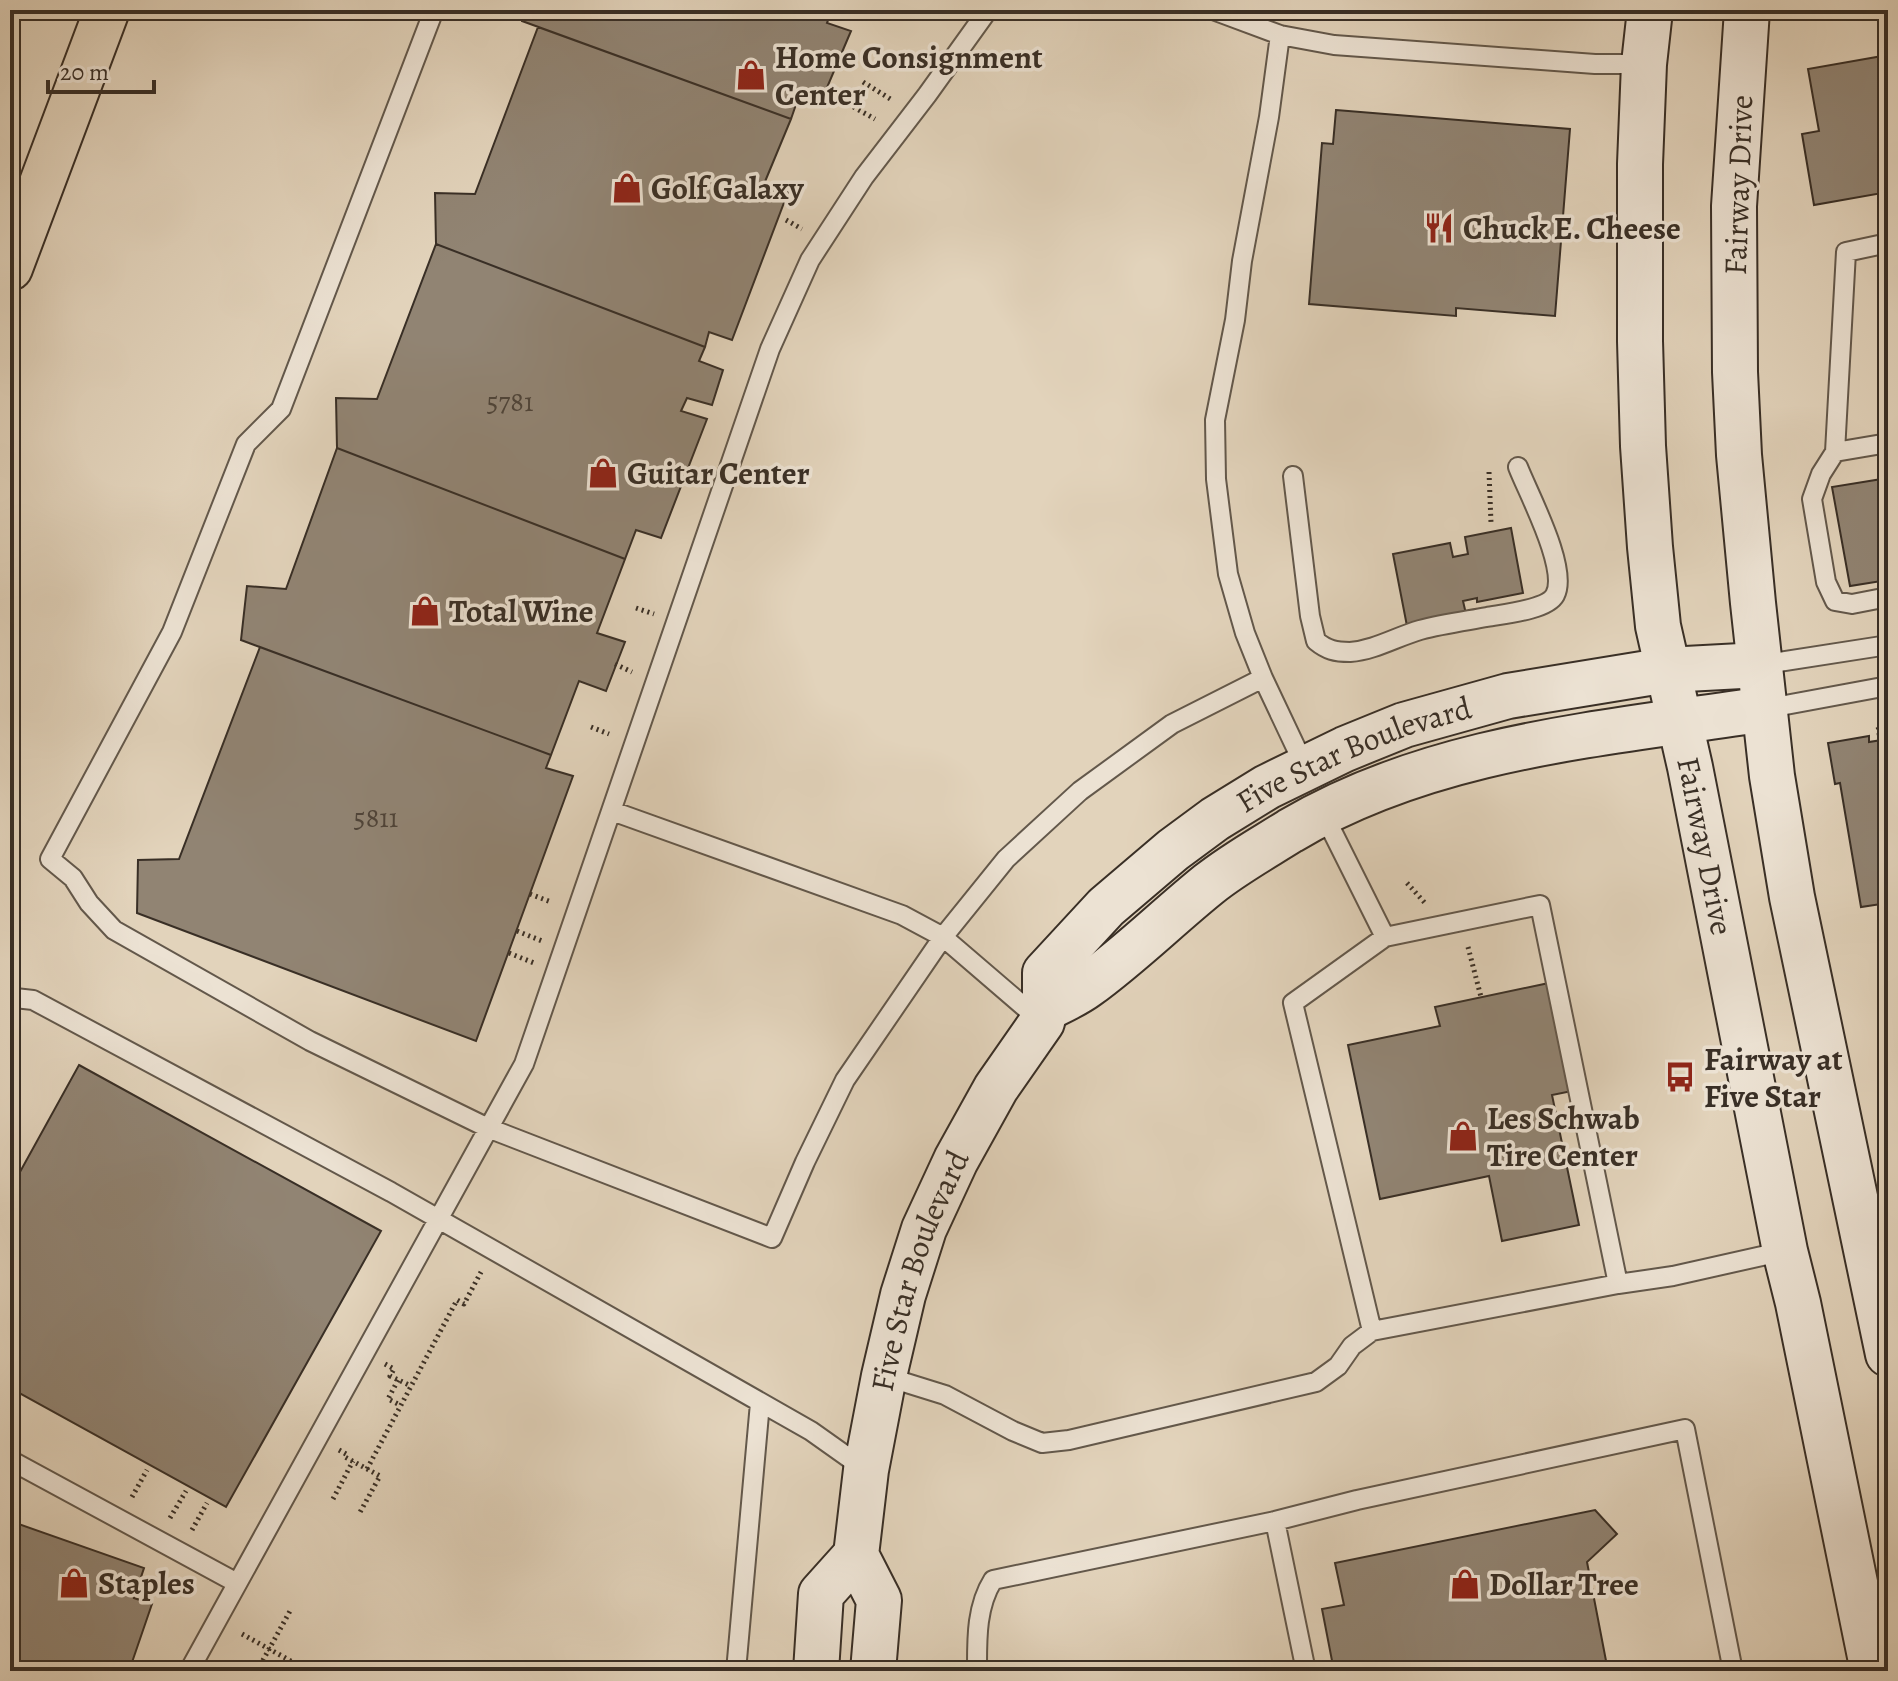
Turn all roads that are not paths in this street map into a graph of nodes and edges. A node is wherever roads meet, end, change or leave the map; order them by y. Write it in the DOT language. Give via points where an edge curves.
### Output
graph roads {
  1 [pos="107,10"];
  2 [pos="434,10"];
  3 [pos="988,10"];
  4 [pos="1213,10"];
  5 [pos="1650,10"];
  6 [pos="1747,10"];
  7 [pos="1280,35"];
  8 [pos="1644,64"];
  9 [pos="1888,243"];
  10 [pos="10,268"];
  11 [pos="1888,443"];
  12 [pos="1835,452"];
  13 [pos="1518,467"];
  14 [pos="1293,476"];
  15 [pos="1888,597"];
  16 [pos="1888,645"];
  17 [pos="1760,665"];
  18 [pos="1667,670"];
  19 [pos="1263,678"];
  20 [pos="1888,686"];
  21 [pos="1764,709"];
  22 [pos="1678,722"];
  23 [pos="1306,769"];
  24 [pos="612,811"];
  25 [pos="1323,813"];
  26 [pos="943,937"];
  27 [pos="1385,937"];
  28 [pos="10,999"];
  29 [pos="1044,1016"];
  30 [pos="488,1128"];
  31 [pos="439,1220"];
  32 [pos="1785,1251"];
  33 [pos="1618,1284"];
  34 [pos="1882,1291"];
  35 [pos="1372,1331"];
  36 [pos="1888,1354"];
  37 [pos="884,1376"];
  38 [pos="760,1403"];
  39 [pos="10,1460"];
  40 [pos="866,1470"];
  41 [pos="1275,1521"];
  42 [pos="856,1555"];
  43 [pos="237,1583"];
  44 [pos="189,1671"];
  45 [pos="736,1671"];
  46 [pos="816,1671"];
  47 [pos="873,1671"];
  48 [pos="977,1671"];
  49 [pos="1306,1671"];
  50 [pos="1733,1671"];
  51 [pos="1873,1671"];
  1 -- 10 [label="highway"];
  2 -- 30 [label="lane" via="281,409 246,444 172,632 50,859 73,878 114,930 310,1041"];
  3 -- 24 [label="lane" via="864,177 810,260 770,349"];
  4 -- 7 [label="lane"];
  5 -- 8 [label="main road, Fairway Drive"];
  6 -- 17 [label="main road, Fairway Drive" via="1734,206 1735,372"];
  7 -- 8 [label="lane" via="1334,45"];
  7 -- 19 [label="lane" via="1215,420 1228,574"];
  8 -- 18 [label="main road, Fairway Drive" via="1643,446 1658,626"];
  9 -- 12 [label="lane" via="1846,252"];
  11 -- 12 [label="lane"];
  12 -- 15 [label="lane" via="1812,499 1826,582 1835,601 1852,604"];
  13 -- 14 [label="lane" via="1550,540 1558,584 1548,603 1420,630 1350,652 1329,651 1316,641"];
  16 -- 17 [label="lane"];
  17 -- 18 [label="main road, Five Star Boulevard"];
  17 -- 21 [label="main road, Fairway Drive"];
  18 -- 22 [label="main road, Fairway Drive"];
  18 -- 23 [label="main road, Five Star Boulevard" via="1461,708 1404,725"];
  19 -- 23 [label="lane"];
  19 -- 26 [label="lane" via="1172,724 1080,791 1006,859"];
  20 -- 21 [label="lane"];
  21 -- 22 [label="main road, Five Star Boulevard"];
  21 -- 34 [label="main road, Fairway Drive" via="1792,897"];
  22 -- 25 [label="main road, Five Star Boulevard" via="1481,756"];
  22 -- 32 [label="main road, Fairway Drive"];
  23 -- 29 [label="main road, Five Star Boulevard" via="1215,819 1106,907 1045,973"];
  24 -- 26 [label="lane" via="902,915"];
  24 -- 30 [label="lane" via="524,1064"];
  25 -- 27 [label="lane"];
  25 -- 29 [label="main road, Five Star Boulevard" via="1210,883"];
  26 -- 29 [label="lane"];
  26 -- 30 [label="lane" via="845,1080 772,1238"];
  27 -- 33 [label="lane" via="1540,905"];
  27 -- 35 [label="lane" via="1293,1003"];
  28 -- 31 [label="lane" via="33,1000"];
  29 -- 37 [label="main road, Five Star Boulevard" via="996,1088 924,1229"];
  30 -- 31 [label="lane"];
  31 -- 38 [label="lane"];
  31 -- 43 [label="lane"];
  32 -- 33 [label="lane"];
  32 -- 51 [label="main road, Fairway Drive"];
  33 -- 35 [label="lane"];
  34 -- 36 [label="main road, Fairway Drive"];
  35 -- 37 [label="lane" via="1316,1382 1042,1443 945,1395"];
  37 -- 40 [label="main road, Five Star Boulevard"];
  38 -- 40 [label="lane"];
  38 -- 45 [label="lane"];
  39 -- 43 [label="lane"];
  40 -- 42 [label="main road, Five Star Boulevard"];
  41 -- 48 [label="lane" via="993,1580 985,1591 978,1624"];
  41 -- 49 [label="lane"];
  41 -- 50 [label="lane" via="1685,1429"];
  42 -- 46 [label="main road" via="821,1594"];
  42 -- 47 [label="main road" via="879,1600"];
  43 -- 44 [label="lane"];
}
